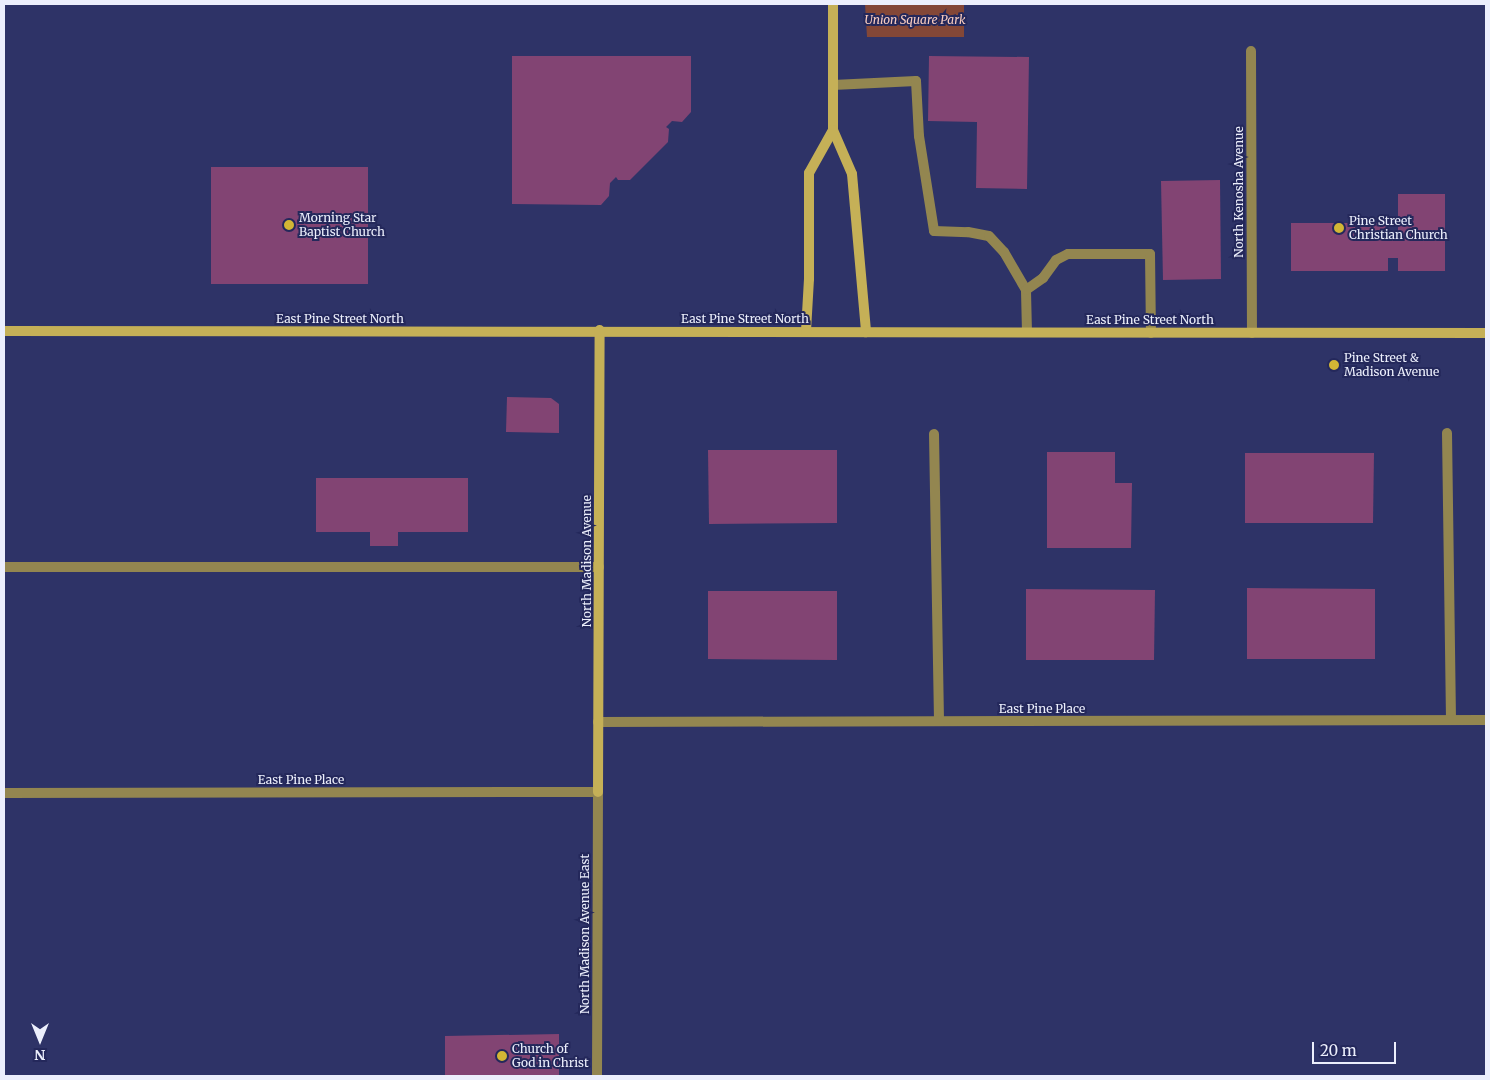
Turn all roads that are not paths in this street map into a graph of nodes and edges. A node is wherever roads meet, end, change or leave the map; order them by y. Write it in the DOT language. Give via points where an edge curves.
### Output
graph roads {
  1 [pos="833,4"];
  2 [pos="1251,51"];
  3 [pos="833,85"];
  4 [pos="833,130"];
  5 [pos="1026,290"];
  6 [pos="600,330"];
  7 [pos="4,331"];
  8 [pos="806,331"];
  9 [pos="866,332"];
  10 [pos="1027,332"];
  11 [pos="1151,333"];
  12 [pos="1252,333"];
  13 [pos="1486,333"];
  14 [pos="1447,433"];
  15 [pos="934,434"];
  16 [pos="4,567"];
  17 [pos="599,567"];
  18 [pos="1451,720"];
  19 [pos="1486,720"];
  20 [pos="939,721"];
  21 [pos="598,722"];
  22 [pos="598,792"];
  23 [pos="4,793"];
  24 [pos="597,1076"];
  1 -- 3 [label="main road"];
  2 -- 12 [label="street, North Kenosha Avenue"];
  3 -- 4 [label="main road"];
  3 -- 5 [label="street" via="916,81 919,136 934,231 989,236 1004,252"];
  4 -- 8 [label="main road" via="809,173"];
  4 -- 9 [label="main road" via="852,174"];
  5 -- 10 [label="street"];
  5 -- 11 [label="street" via="1042,278 1056,260 1068,254 1150,254"];
  6 -- 7 [label="main road, East Pine Street North"];
  6 -- 8 [label="main road, East Pine Street North"];
  6 -- 17 [label="main road, North Madison Avenue"];
  8 -- 9 [label="main road, East Pine Street North"];
  9 -- 10 [label="main road, East Pine Street North"];
  10 -- 11 [label="main road, East Pine Street North"];
  11 -- 12 [label="main road, East Pine Street North"];
  12 -- 13 [label="main road, East Pine Street North"];
  14 -- 18 [label="street"];
  15 -- 20 [label="street"];
  16 -- 17 [label="street"];
  17 -- 21 [label="main road, North Madison Avenue"];
  18 -- 19 [label="street, East Pine Place"];
  18 -- 20 [label="street, East Pine Place"];
  20 -- 21 [label="street, East Pine Place"];
  21 -- 22 [label="main road, North Madison Avenue"];
  22 -- 23 [label="street, East Pine Place"];
  22 -- 24 [label="street, North Madison Avenue East"];
}
